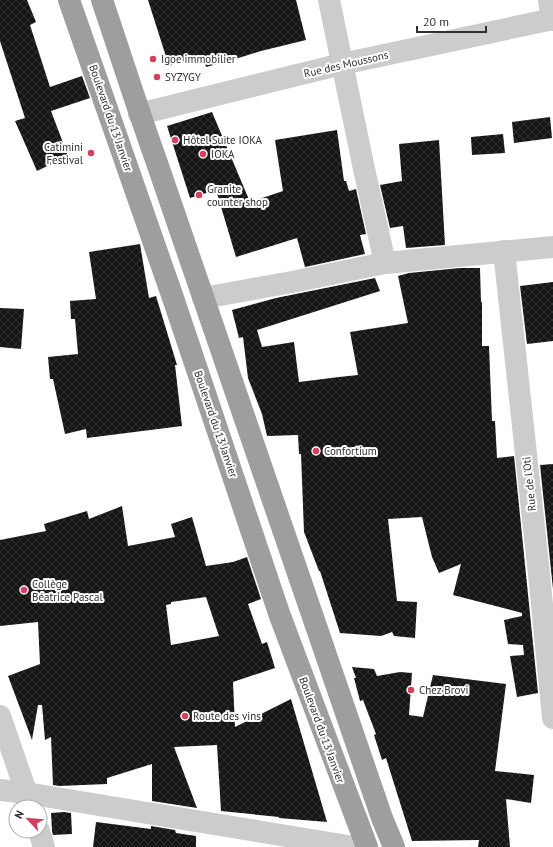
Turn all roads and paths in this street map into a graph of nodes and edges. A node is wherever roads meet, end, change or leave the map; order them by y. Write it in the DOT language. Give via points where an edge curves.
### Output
graph roads {
  1 [pos="69,0"];
  2 [pos="102,0"];
  3 [pos="329,0"];
  4 [pos="551,13"];
  5 [pos="342,64"];
  6 [pos="139,114"];
  7 [pos="553,246"];
  8 [pos="504,251"];
  9 [pos="385,262"];
  10 [pos="203,298"];
  11 [pos="0,716"];
  12 [pos="553,718"];
  13 [pos="0,790"];
  14 [pos="26,799"];
  15 [pos="29,799"];
  16 [pos="48,803"];
  17 [pos="354,847"];
  18 [pos="367,847"];
  19 [pos="394,847"];
  1 -- 18 [label="highway, Boulevard du 13 Janvier" via="280,616"];
  2 -- 6 [label="highway"];
  3 -- 5 [label="street"];
  4 -- 5 [label="street, Rue des Moussons"];
  5 -- 6 [label="street, Rue des Moussons"];
  5 -- 9 [label="street"];
  6 -- 10 [label="highway"];
  7 -- 8 [label="street"];
  8 -- 9 [label="street"];
  8 -- 12 [label="street, Rue de l'Oti"];
  9 -- 10 [label="street"];
  10 -- 19 [label="highway"];
  11 -- 15 [label="street"];
  13 -- 14 [label="street"];
  16 -- 17 [label="street"];
}
